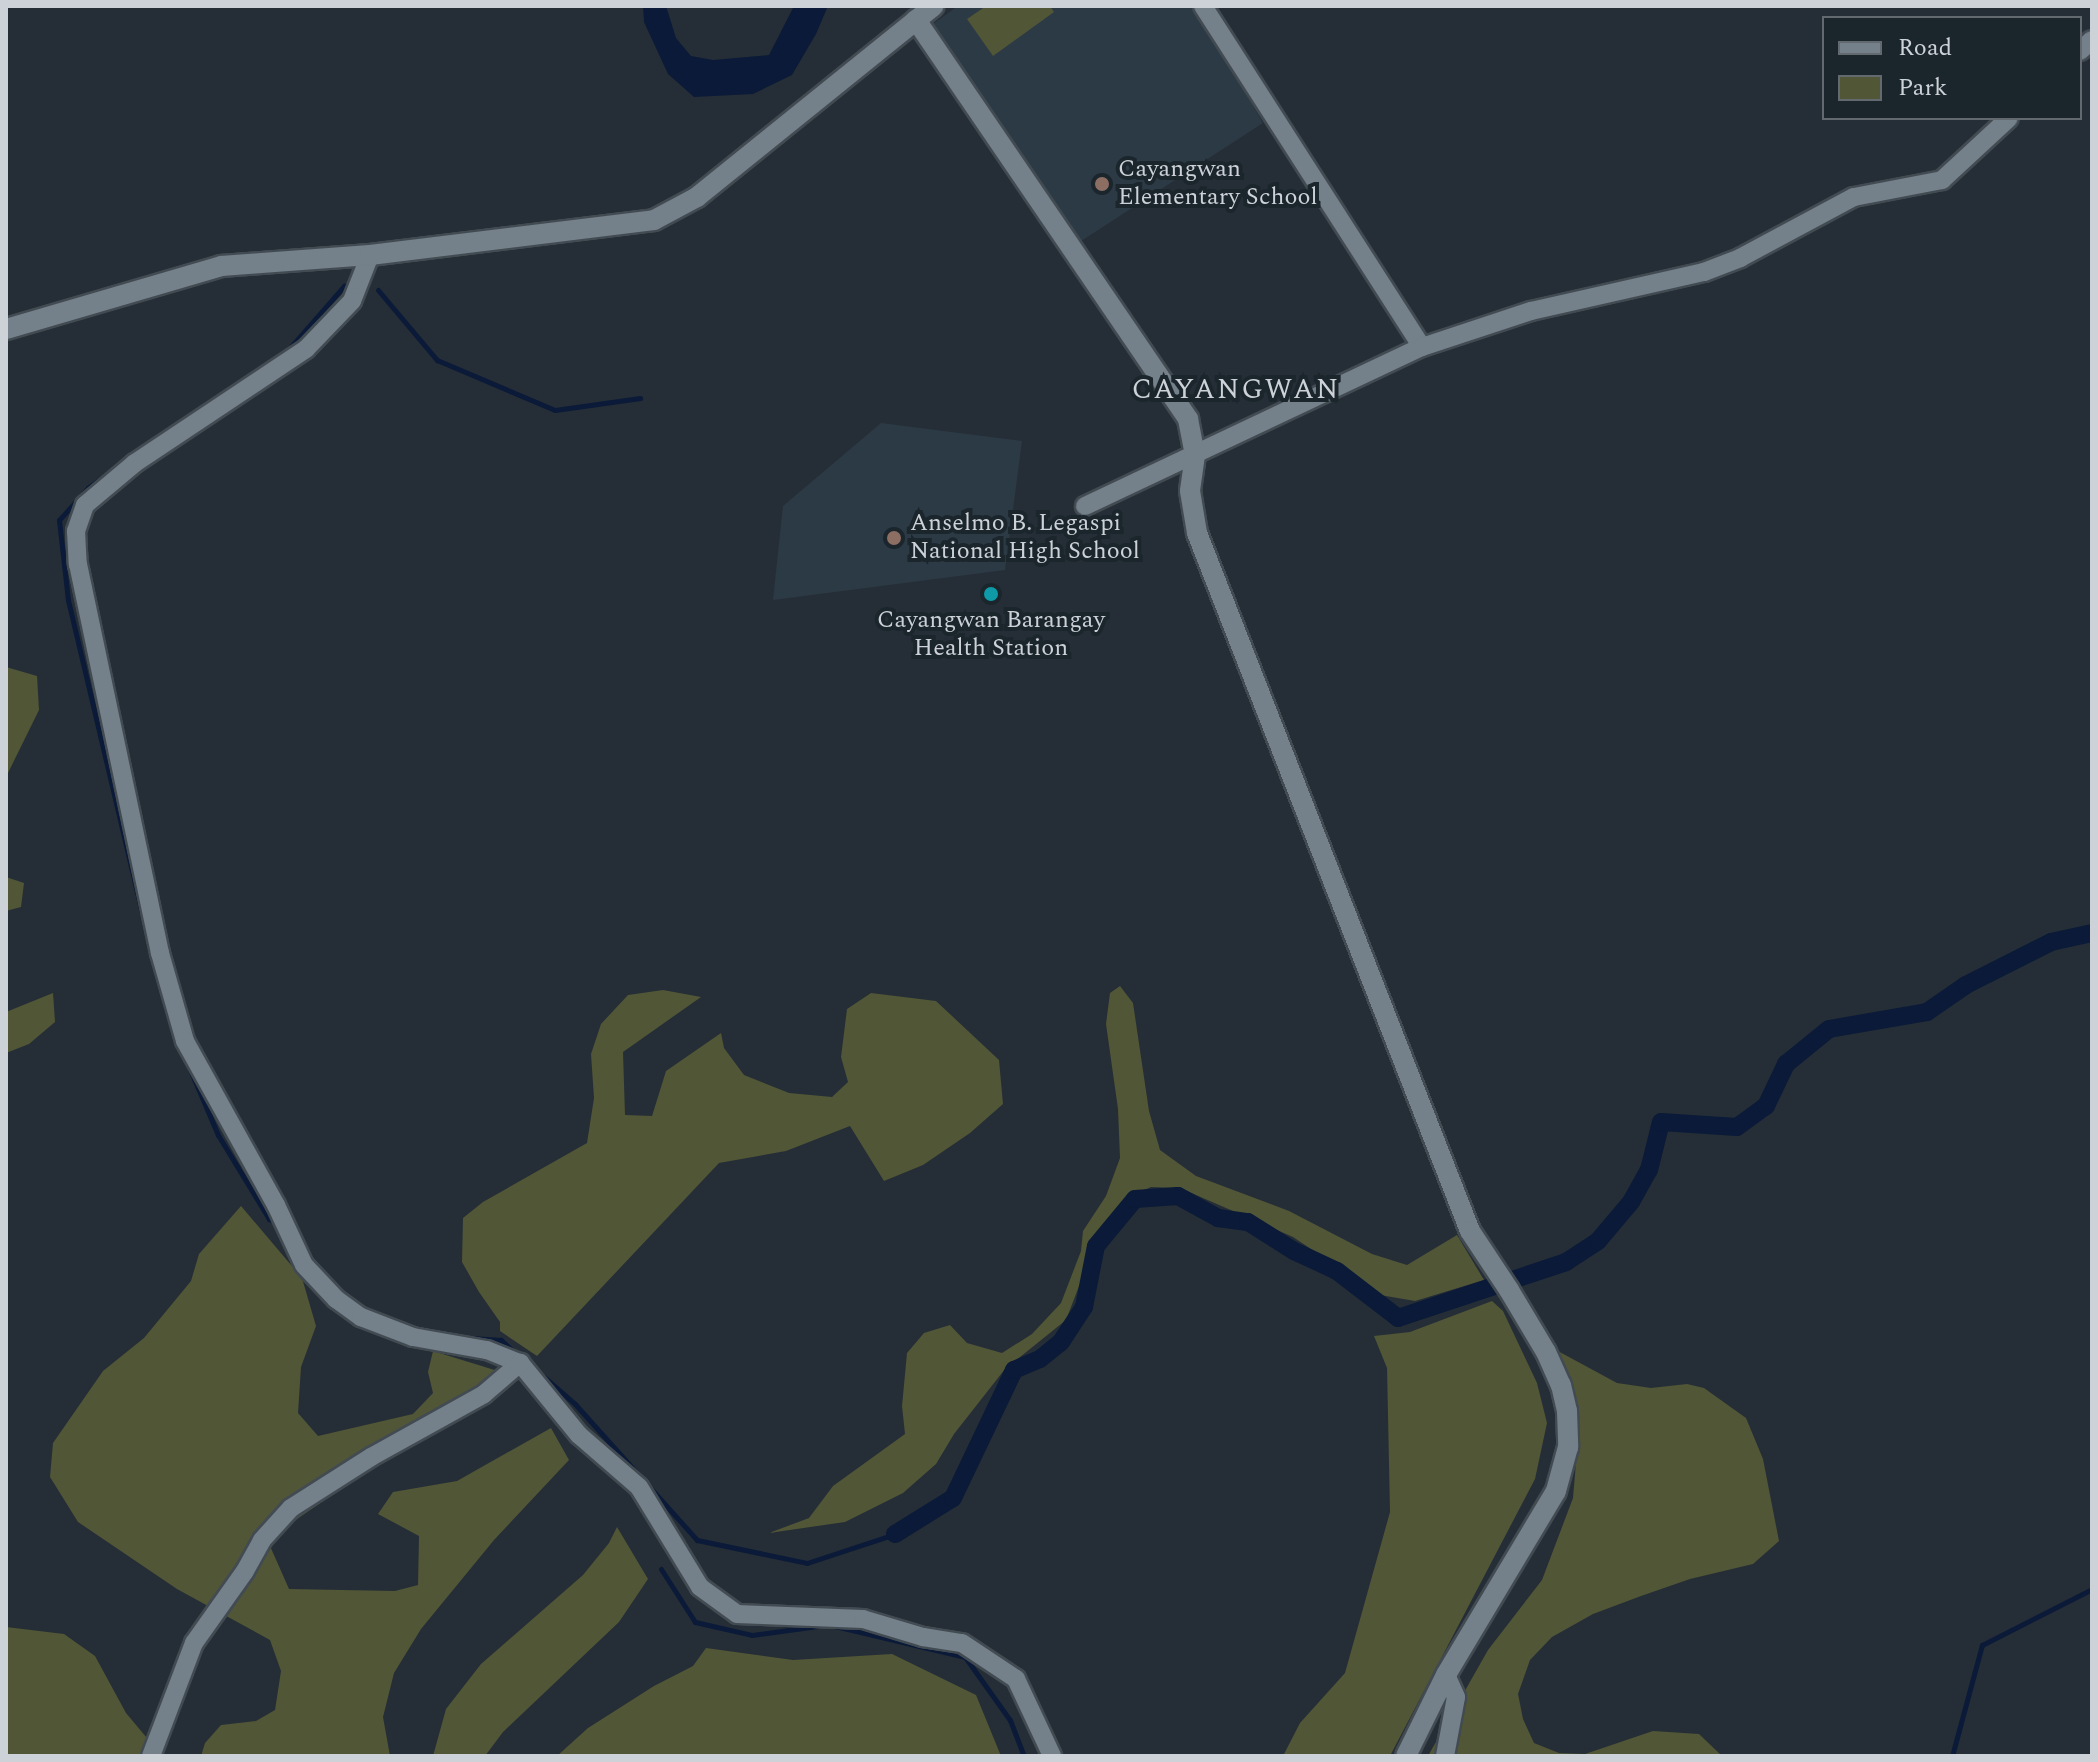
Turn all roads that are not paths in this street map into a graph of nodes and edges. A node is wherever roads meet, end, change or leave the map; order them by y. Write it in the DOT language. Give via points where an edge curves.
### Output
graph roads {
  1 [pos="934,6"];
  2 [pos="1203,6"];
  3 [pos="916,20"];
  4 [pos="2007,120"];
  5 [pos="370,255"];
  6 [pos="6,329"];
  7 [pos="1422,347"];
  8 [pos="1195,455"];
  9 [pos="1085,506"];
  10 [pos="520,1363"];
  11 [pos="1446,1675"];
  12 [pos="151,1756"];
  13 [pos="1052,1756"];
  14 [pos="1406,1756"];
  15 [pos="1445,1756"];
  1 -- 3 [label="street"];
  2 -- 7 [label="street"];
  3 -- 5 [label="street" via="697,197 654,220"];
  3 -- 8 [label="street" via="1188,419"];
  4 -- 7 [label="street" via="1942,180 1854,197 1704,272 1531,311"];
  5 -- 6 [label="street" via="221,266"];
  5 -- 10 [label="street" via="352,301 306,349 135,463 85,505 76,531 78,564 160,953 185,1041 304,1265 361,1317 413,1337 487,1350"];
  7 -- 8 [label="street"];
  8 -- 9 [label="street"];
  8 -- 11 [label="street" via="1190,491 1197,533 1470,1231 1546,1352 1567,1411 1568,1447 1556,1491"];
  10 -- 12 [label="street" via="484,1394 291,1508 262,1540 194,1643"];
  10 -- 13 [label="street" via="579,1435 639,1487 700,1587 737,1614 863,1619 962,1643 1016,1679"];
  11 -- 14 [label="street"];
  11 -- 15 [label="street" via="1456,1697"];
}
